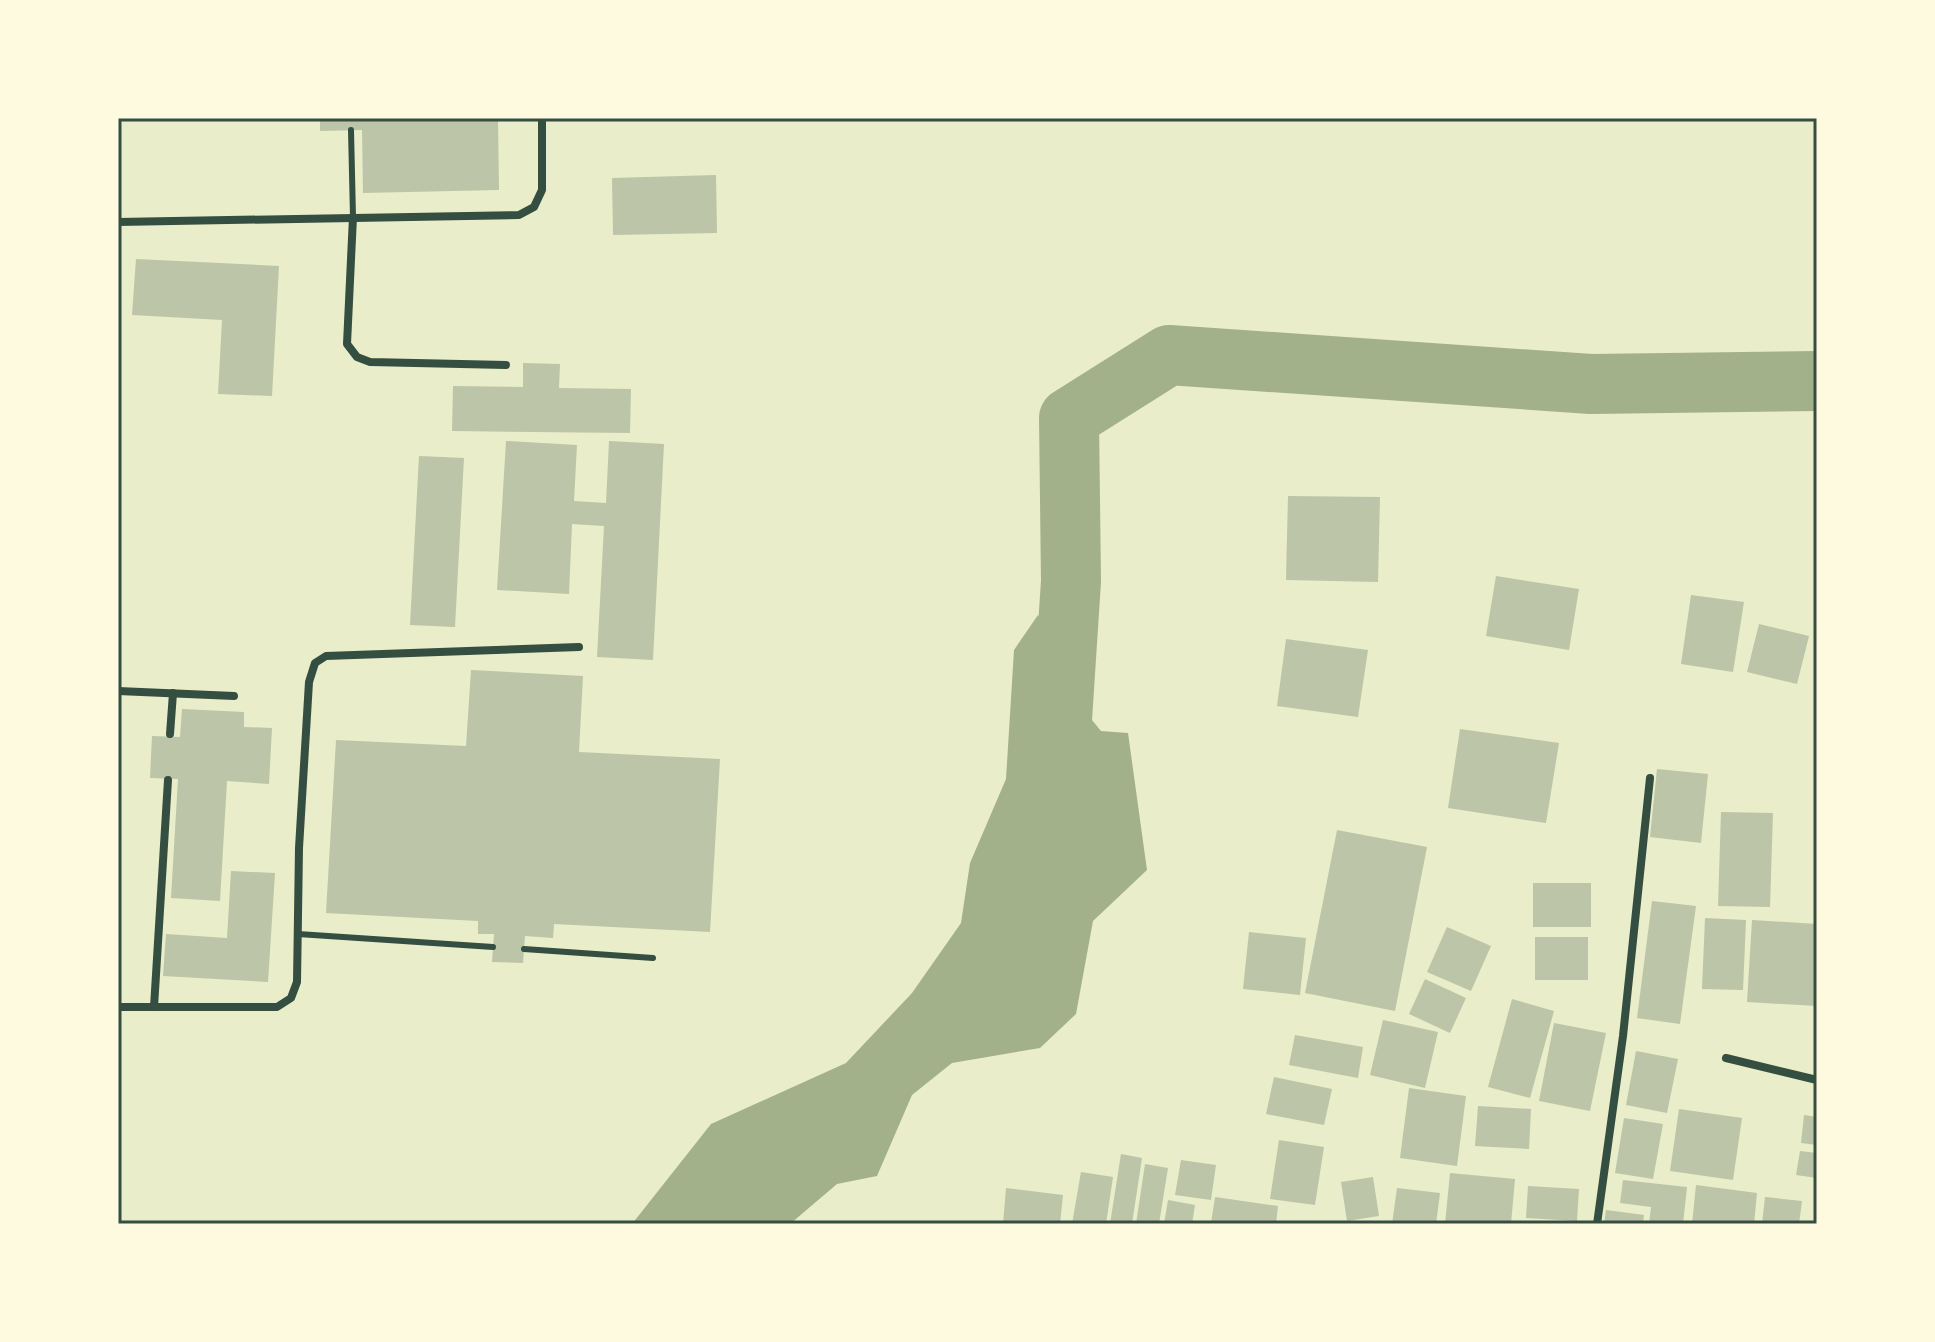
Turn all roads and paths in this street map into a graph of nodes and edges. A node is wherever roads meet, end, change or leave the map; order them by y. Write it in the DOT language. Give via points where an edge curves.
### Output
graph roads {
  1 [pos="542,118"];
  2 [pos="351,130"];
  3 [pos="353,217"];
  4 [pos="118,222"];
  5 [pos="506,365"];
  6 [pos="579,647"];
  7 [pos="118,691"];
  8 [pos="173,693"];
  9 [pos="234,696"];
  10 [pos="170,734"];
  11 [pos="1650,778"];
  12 [pos="168,780"];
  13 [pos="298,934"];
  14 [pos="493,947"];
  15 [pos="524,949"];
  16 [pos="653,958"];
  17 [pos="118,1007"];
  18 [pos="154,1007"];
  19 [pos="1726,1058"];
  20 [pos="1817,1080"];
  21 [pos="1597,1224"];
  1 -- 3 [label="street" via="542,190 534,207 519,215"];
  2 -- 3 [label="lane"];
  3 -- 4 [label="street"];
  3 -- 5 [label="street" via="347,344 357,357 370,362"];
  6 -- 13 [label="street" via="326,656 315,663 309,682"];
  7 -- 8 [label="street"];
  8 -- 9 [label="street"];
  8 -- 10 [label="street"];
  11 -- 21 [label="street"];
  12 -- 18 [label="street"];
  13 -- 14 [label="lane"];
  13 -- 18 [label="street" via="297,982 291,998 277,1007"];
  15 -- 16 [label="lane"];
  17 -- 18 [label="street"];
  19 -- 20 [label="street"];
}
